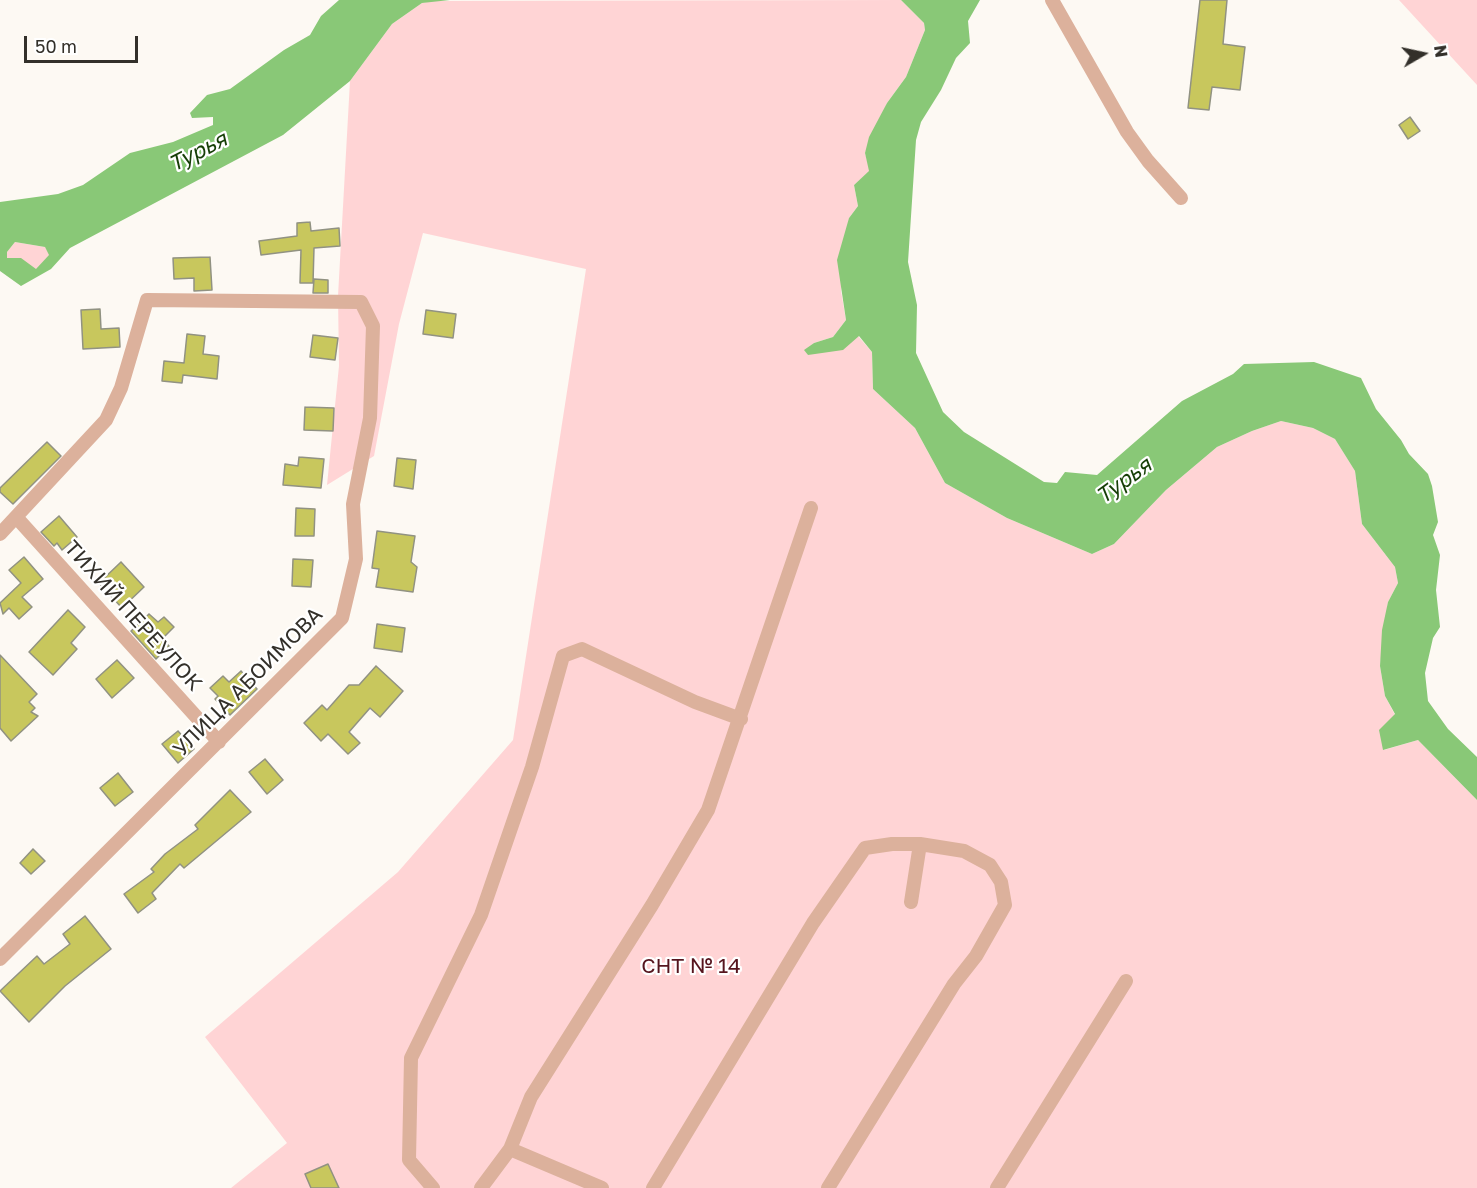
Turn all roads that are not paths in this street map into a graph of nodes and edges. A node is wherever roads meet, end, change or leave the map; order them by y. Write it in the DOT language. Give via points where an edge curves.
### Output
graph roads {
  1 [pos="1052,0"];
  2 [pos="1181,198"];
  3 [pos="811,508"];
  4 [pos="17,518"];
  5 [pos="0,534"];
  6 [pos="741,719"];
  7 [pos="219,741"];
  8 [pos="920,844"];
  9 [pos="911,902"];
  10 [pos="0,959"];
  11 [pos="1126,981"];
  12 [pos="510,1149"];
  13 [pos="433,1188"];
  14 [pos="481,1188"];
  15 [pos="602,1188"];
  16 [pos="653,1188"];
  17 [pos="828,1188"];
  18 [pos="997,1188"];
  1 -- 2 [label="street" via="1127,132"];
  3 -- 6 [label="street"];
  4 -- 5 [label="street"];
  4 -- 7 [label="street, ТИХИЙ ПЕРЕУЛОК"];
  4 -- 7 [label="street, УЛИЦА АБОИМОВА" via="106,420 122,388 147,300 361,302 373,326 370,418 353,504 356,560 342,618"];
  6 -- 12 [label="street" via="708,810 531,1097"];
  6 -- 13 [label="street" via="582,649 563,656 532,767 481,915 411,1058 409,1160"];
  7 -- 10 [label="street, УЛИЦА АБОИМОВА"];
  8 -- 9 [label="street"];
  8 -- 16 [label="street" via="865,848 813,923"];
  8 -- 17 [label="street" via="964,851 990,865 1001,882 1005,905"];
  11 -- 18 [label="street"];
  12 -- 14 [label="street"];
  12 -- 15 [label="street"];
}
